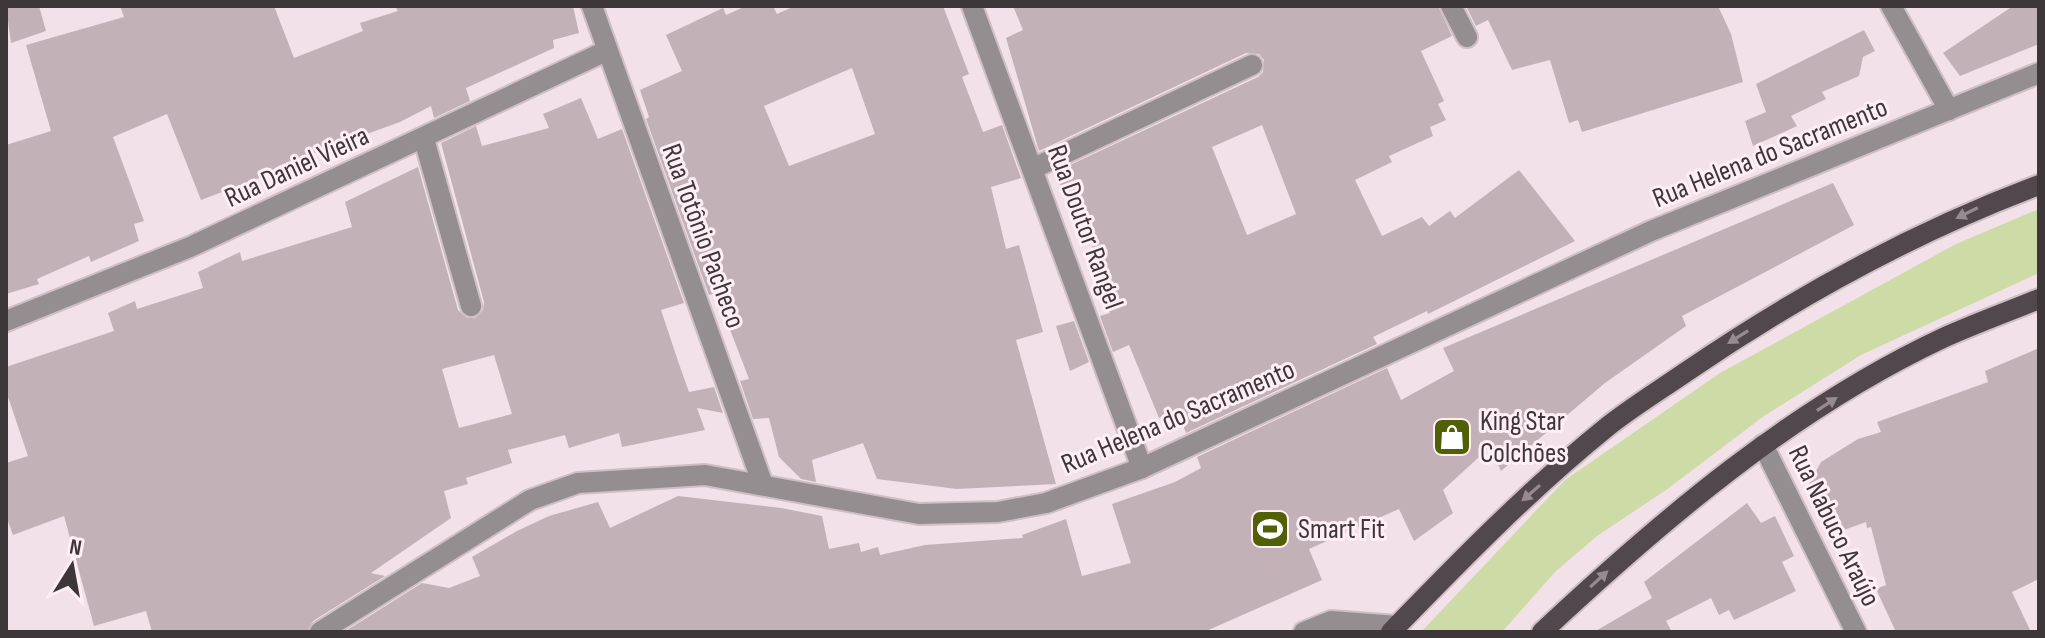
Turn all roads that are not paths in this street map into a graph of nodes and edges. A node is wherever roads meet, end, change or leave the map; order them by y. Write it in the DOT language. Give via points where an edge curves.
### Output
graph roads {
  1 [pos="592,6"];
  2 [pos="972,6"];
  3 [pos="1451,6"];
  4 [pos="1891,6"];
  5 [pos="1467,37"];
  6 [pos="606,51"];
  7 [pos="1252,65"];
  8 [pos="2039,73"];
  9 [pos="1949,110"];
  10 [pos="424,139"];
  11 [pos="1034,168"];
  12 [pos="2039,185"];
  13 [pos="2039,299"];
  14 [pos="471,306"];
  15 [pos="6,321"];
  16 [pos="1763,445"];
  17 [pos="1142,468"];
  18 [pos="763,485"];
  19 [pos="1394,629"];
  20 [pos="320,632"];
  21 [pos="1304,632"];
  22 [pos="1542,632"];
  23 [pos="1856,632"];
  1 -- 6 [label="street, Rua Totônio Pacheco"];
  2 -- 11 [label="street, Rua Doutor Rangel"];
  3 -- 5 [label="street"];
  4 -- 9 [label="street"];
  6 -- 10 [label="street, Rua Daniel Vieira"];
  6 -- 18 [label="street, Rua Totônio Pacheco"];
  7 -- 11 [label="street"];
  8 -- 9 [label="street, Rua Helena do Sacramento"];
  9 -- 17 [label="street, Rua Helena do Sacramento" via="1651,231"];
  10 -- 14 [label="street"];
  10 -- 15 [label="street, Rua Daniel Vieira" via="190,247"];
  11 -- 17 [label="street, Rua Doutor Rangel"];
  12 -- 19 [label="main road, one-way" via="1866,261 1735,339 1608,426 1501,519"];
  16 -- 13 [label="main road, one-way" via="1930,345"];
  22 -- 16 [label="main road, one-way"];
  16 -- 23 [label="street, Rua Nabuco Araújo"];
  17 -- 18 [label="street, Rua Helena do Sacramento" via="1046,503 959,515 919,514"];
  18 -- 20 [label="street, Rua Helena do Sacramento" via="705,475 578,483 530,500"];
  19 -- 21 [label="street" via="1331,621"];
}
